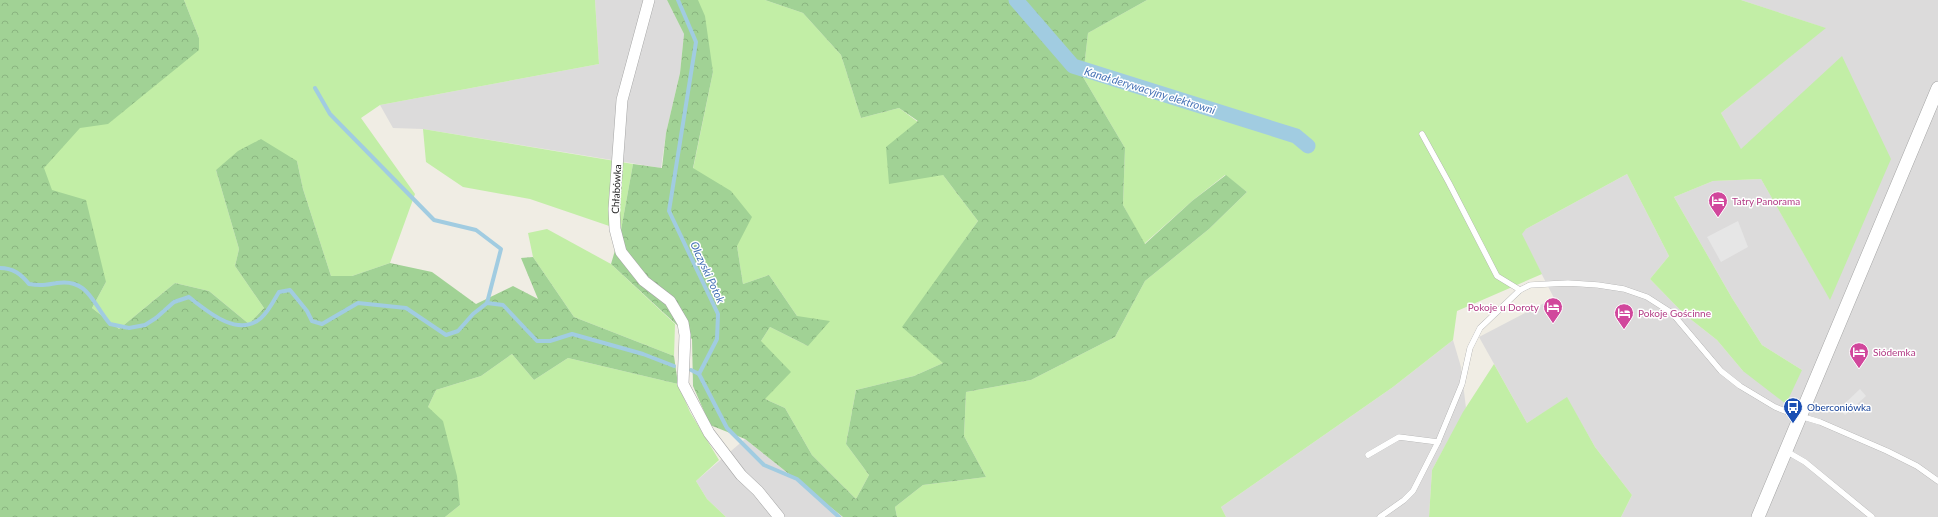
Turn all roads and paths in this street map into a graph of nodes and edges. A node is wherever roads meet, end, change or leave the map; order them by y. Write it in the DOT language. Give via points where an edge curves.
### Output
graph roads {
  1 [pos="649,0"];
  2 [pos="1938,88"];
  3 [pos="1422,134"];
  4 [pos="1520,290"];
  5 [pos="1800,416"];
  6 [pos="1438,442"];
  7 [pos="1786,451"];
  8 [pos="1368,455"];
  9 [pos="1938,481"];
  10 [pos="779,517"];
  11 [pos="1380,517"];
  12 [pos="1758,517"];
  13 [pos="1872,517"];
  1 -- 10 [label="street, Chłabówka" via="622,100 614,209 621,252 644,281 670,301 683,322 683,384 709,433 741,476 758,491"];
  2 -- 5 [label="street"];
  3 -- 4 [label="lane" via="1497,276"];
  4 -- 5 [label="lane" via="1530,286 1568,283 1617,288 1647,297 1672,313 1721,371 1740,386 1775,407"];
  4 -- 6 [label="lane" via="1485,322 1476,334 1470,348 1462,384"];
  5 -- 7 [label="street"];
  5 -- 9 [label="lane" via="1875,445 1916,466"];
  6 -- 8 [label="lane" via="1399,437"];
  6 -- 11 [label="lane" via="1413,491"];
  7 -- 12 [label="street"];
  7 -- 13 [label="lane" via="1805,462"];
}
